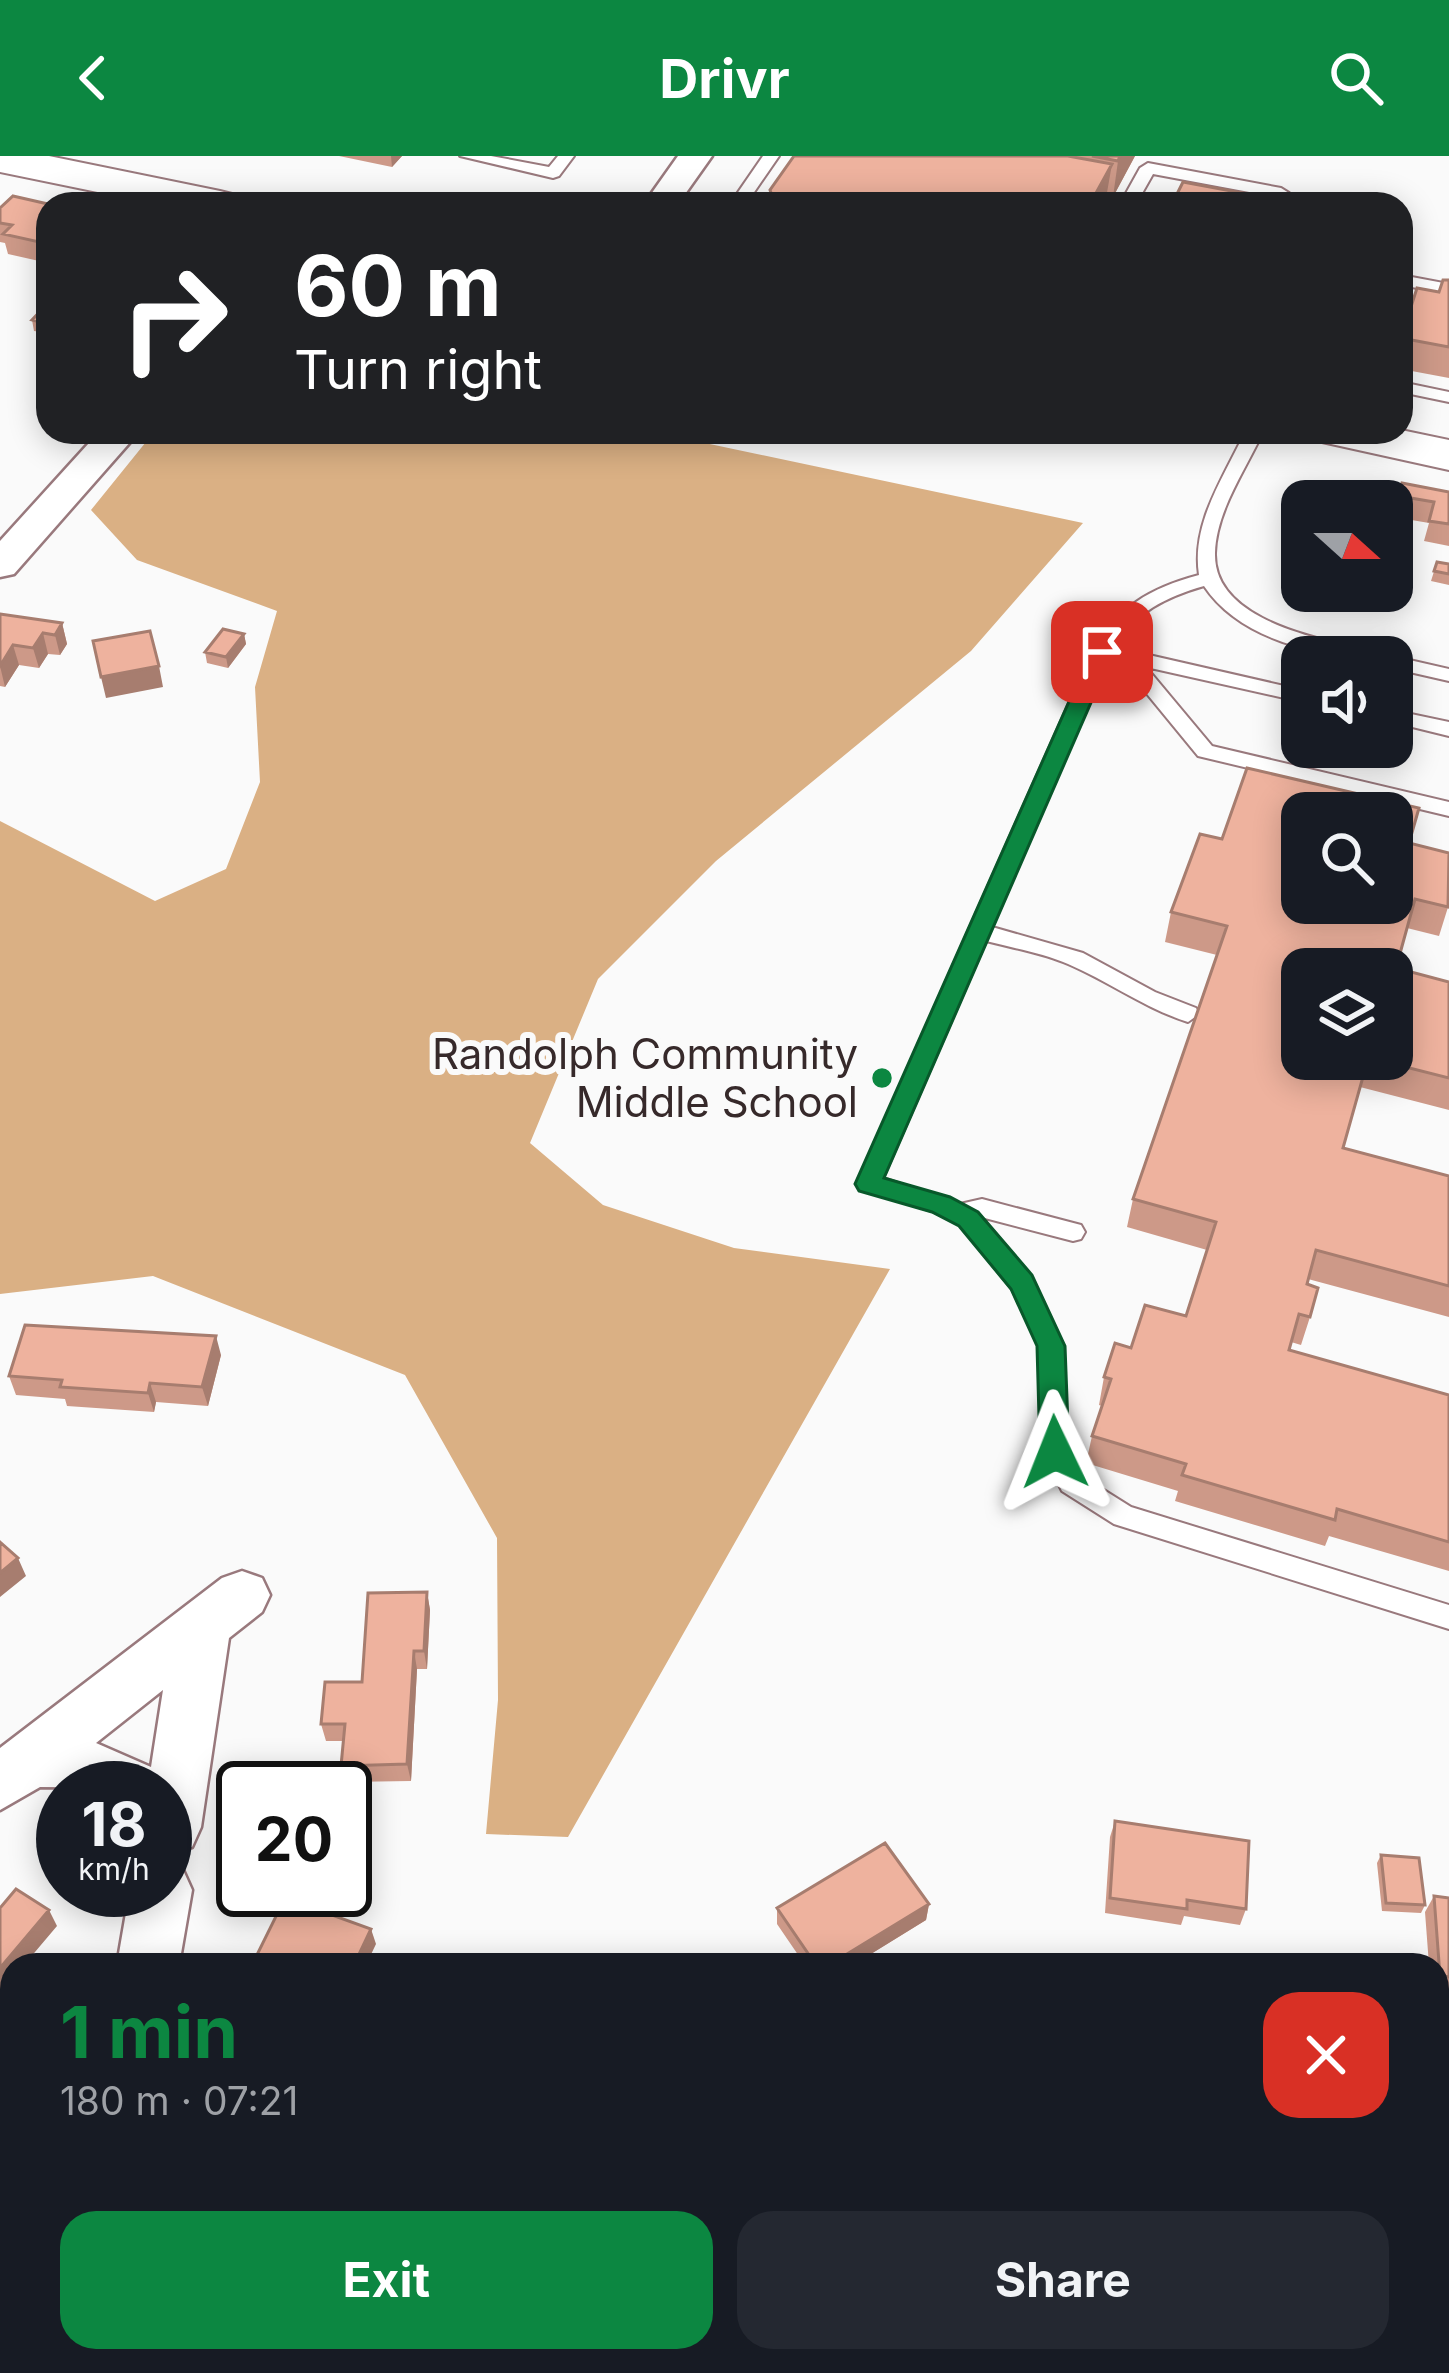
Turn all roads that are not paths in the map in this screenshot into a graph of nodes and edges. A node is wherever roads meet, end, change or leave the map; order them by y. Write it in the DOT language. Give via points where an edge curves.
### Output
graph roads {
  1 [pos="468,156"];
  2 [pos="566,156"];
  3 [pos="695,156"];
  4 [pos="771,156"];
  5 [pos="0,159"];
  6 [pos="161,192"];
  7 [pos="670,192"];
  8 [pos="746,192"];
  9 [pos="1135,192"];
  10 [pos="1276,192"];
  11 [pos="1413,282"];
  12 [pos="1449,289"];
  13 [pos="1413,390"];
  14 [pos="1449,397"];
  15 [pos="109,444"];
  16 [pos="1249,444"];
  17 [pos="1396,444"];
  18 [pos="1449,455"];
  19 [pos="0,565"];
  20 [pos="1210,578"];
  21 [pos="1294,636"];
  22 [pos="1114,654"];
  23 [pos="1413,667"];
  24 [pos="1449,675"];
  25 [pos="1281,691"];
  26 [pos="1413,721"];
  27 [pos="1449,729"];
  28 [pos="1449,809"];
  29 [pos="979,931"];
  30 [pos="1188,1014"];
  31 [pos="959,1213"];
  32 [pos="1073,1232"];
  33 [pos="1449,1617"];
  34 [pos="178,1761"];
  35 [pos="15,1771"];
  36 [pos="156,1917"];
  37 [pos="150,1953"];
  1 -- 2 [label="lane" via="553,172"];
  3 -- 7 [label="street"];
  4 -- 8 [label="lane"];
  5 -- 6 [label="main road"];
  9 -- 10 [label="lane" via="1148,168"];
  11 -- 12 [label="lane"];
  13 -- 14 [label="lane"];
  15 -- 19 [label="street"];
  16 -- 20 [label="lane" via="1209,537"];
  17 -- 18 [label="main road"];
  20 -- 21 [label="lane" via="1236,609"];
  20 -- 22 [label="lane" via="1141,601 1118,624"];
  22 -- 25 [label="lane"];
  22 -- 28 [label="lane" via="1204,751"];
  22 -- 29 [label="lane"];
  23 -- 24 [label="lane"];
  26 -- 27 [label="lane"];
  29 -- 30 [label="lane" via="1075,958"];
  29 -- 31 [label="lane" via="868,1184"];
  31 -- 32 [label="lane" via="991,1209"];
  31 -- 33 [label="lane" via="986,1235 1036,1305 1054,1366 1055,1452 1086,1495 1151,1526"];
  34 -- 35 [label="street" via="222,1611"];
  36 -- 37 [label="street"];
}
